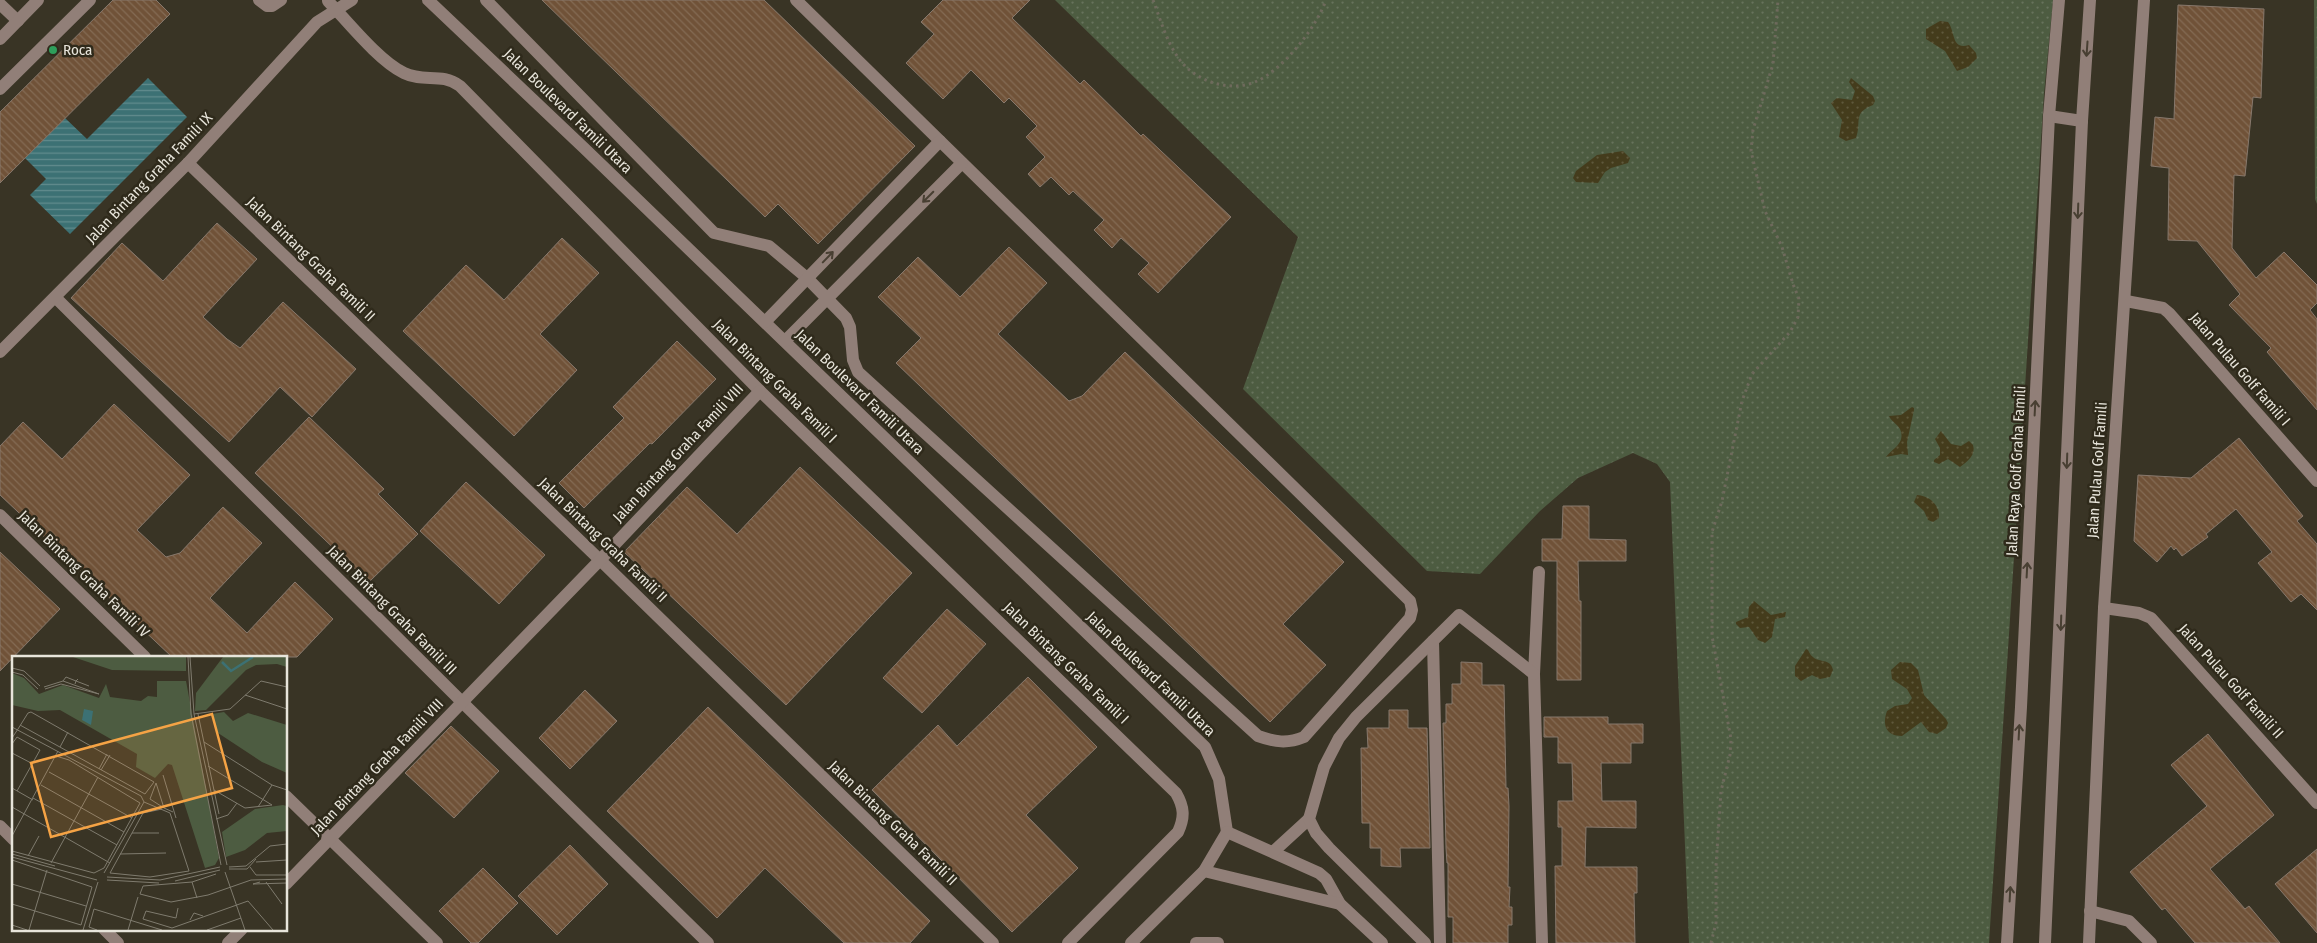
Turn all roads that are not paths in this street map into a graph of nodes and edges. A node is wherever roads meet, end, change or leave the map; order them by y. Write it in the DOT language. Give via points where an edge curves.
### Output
graph roads {
  1 [pos="38,0"];
  2 [pos="90,0"];
  3 [pos="259,0"];
  4 [pos="281,0"];
  5 [pos="352,0"];
  6 [pos="428,0"];
  7 [pos="486,0"];
  8 [pos="796,0"];
  9 [pos="2059,0"];
  10 [pos="2090,0"];
  11 [pos="2144,0"];
  12 [pos="331,3"];
  13 [pos="0,4"];
  14 [pos="18,21"];
  15 [pos="0,39"];
  16 [pos="0,89"];
  17 [pos="2049,116"];
  18 [pos="2082,121"];
  19 [pos="940,141"];
  20 [pos="188,163"];
  21 [pos="962,163"];
  22 [pos="807,278"];
  23 [pos="56,298"];
  24 [pos="827,298"];
  25 [pos="2126,301"];
  26 [pos="764,322"];
  27 [pos="784,341"];
  28 [pos="0,352"];
  29 [pos="760,391"];
  30 [pos="2317,481"];
  31 [pos="0,515"];
  32 [pos="600,560"];
  33 [pos="1539,572"];
  34 [pos="2104,608"];
  35 [pos="1433,641"];
  36 [pos="144,656"];
  37 [pos="1534,674"];
  38 [pos="462,702"];
  39 [pos="288,798"];
  40 [pos="2317,803"];
  41 [pos="1309,819"];
  42 [pos="0,826"];
  43 [pos="1227,832"];
  44 [pos="12,838"];
  45 [pos="330,839"];
  46 [pos="1274,852"];
  47 [pos="1204,871"];
  48 [pos="288,882"];
  49 [pos="1340,904"];
  50 [pos="2090,911"];
  51 [pos="105,930"];
  52 [pos="241,930"];
  53 [pos="118,943"];
  54 [pos="228,943"];
  55 [pos="437,943"];
  56 [pos="708,943"];
  57 [pos="993,943"];
  58 [pos="1068,943"];
  59 [pos="1131,943"];
  60 [pos="1196,943"];
  61 [pos="1218,943"];
  62 [pos="1382,943"];
  63 [pos="1425,943"];
  64 [pos="1440,943"];
  65 [pos="1542,943"];
  66 [pos="2007,943"];
  67 [pos="2045,943"];
  68 [pos="2088,943"];
  69 [pos="2151,943"];
  1 -- 14 [label="street"];
  2 -- 16 [label="street"];
  3 -- 4 [label="street" via="267,6"];
  5 -- 12 [label="street, Jalan Bintang Graha Famili IX"];
  6 -- 26 [label="street, Jalan Boulevard Famili Utara"];
  7 -- 22 [label="street" via="714,233 769,246"];
  8 -- 19 [label="street"];
  9 -- 17 [label="street, Jalan Raya Golf Graha Famili"];
  10 -- 18 [label="street, one-way"];
  11 -- 25 [label="street, Jalan Pulau Golf Famili"];
  12 -- 20 [label="street, Jalan Bintang Graha Famili IX"];
  12 -- 29 [label="street, Jalan Bintang Graha Famili I" via="388,63 417,78 451,79 460,86"];
  13 -- 14 [label="street"];
  14 -- 15 [label="street"];
  17 -- 18 [label="street"];
  66 -- 17 [label="street, Jalan Raya Golf Graha Famili, one-way"];
  18 -- 67 [label="street, one-way"];
  19 -- 21 [label="street"];
  22 -- 19 [label="street, one-way"];
  20 -- 23 [label="street, Jalan Bintang Graha Famili IX"];
  20 -- 32 [label="street, Jalan Bintang Graha Famili II"];
  21 -- 24 [label="street, one-way"];
  21 -- 24 [label="street" via="1410,601 1410,618 1304,737 1293,742 1275,743 1258,736 858,372 853,360 850,327"];
  22 -- 24 [label="street"];
  22 -- 26 [label="street"];
  23 -- 28 [label="street, Jalan Bintang Graha Famili IX"];
  23 -- 38 [label="street, Jalan Bintang Graha Famili III"];
  24 -- 27 [label="street"];
  25 -- 30 [label="street, Jalan Pulau Golf Famili I" via="2154,305 2169,313"];
  25 -- 34 [label="street, Jalan Pulau Golf Famili"];
  26 -- 27 [label="street, Jalan Boulevard Famili Utara"];
  27 -- 43 [label="street, Jalan Boulevard Famili Utara" via="1205,747 1219,779"];
  29 -- 32 [label="street, Jalan Bintang Graha Famili VIII"];
  29 -- 58 [label="street, Jalan Bintang Graha Famili I" via="1176,792 1184,813 1178,832"];
  31 -- 36 [label="street, Jalan Bintang Graha Famili IV"];
  32 -- 38 [label="street, Jalan Bintang Graha Famili VIII"];
  32 -- 57 [label="street, Jalan Bintang Graha Famili II"];
  33 -- 37 [label="street"];
  34 -- 40 [label="street, Jalan Pulau Golf Famili II" via="2151,618"];
  34 -- 50 [label="street, Jalan Pulau Golf Famili"];
  35 -- 37 [label="street" via="1459,615"];
  35 -- 41 [label="street" via="1339,738 1324,767"];
  35 -- 64 [label="street"];
  37 -- 65 [label="street"];
  38 -- 45 [label="street, Jalan Bintang Graha Famili VIII"];
  38 -- 56 [label="street, Jalan Bintang Graha Famili III"];
  39 -- 45 [label="street"];
  41 -- 46 [label="street"];
  41 -- 63 [label="street" via="1329,848"];
  42 -- 44 [label="street"];
  43 -- 46 [label="street"];
  43 -- 47 [label="street"];
  45 -- 48 [label="street, Jalan Bintang Graha Famili VIII"];
  45 -- 55 [label="street"];
  46 -- 49 [label="street" via="1323,876"];
  47 -- 49 [label="street"];
  47 -- 59 [label="street"];
  49 -- 62 [label="street"];
  50 -- 68 [label="street, Jalan Pulau Golf Famili"];
  50 -- 69 [label="street" via="2129,921"];
  51 -- 53 [label="street"];
  52 -- 54 [label="street"];
  60 -- 61 [label="street"];
}
